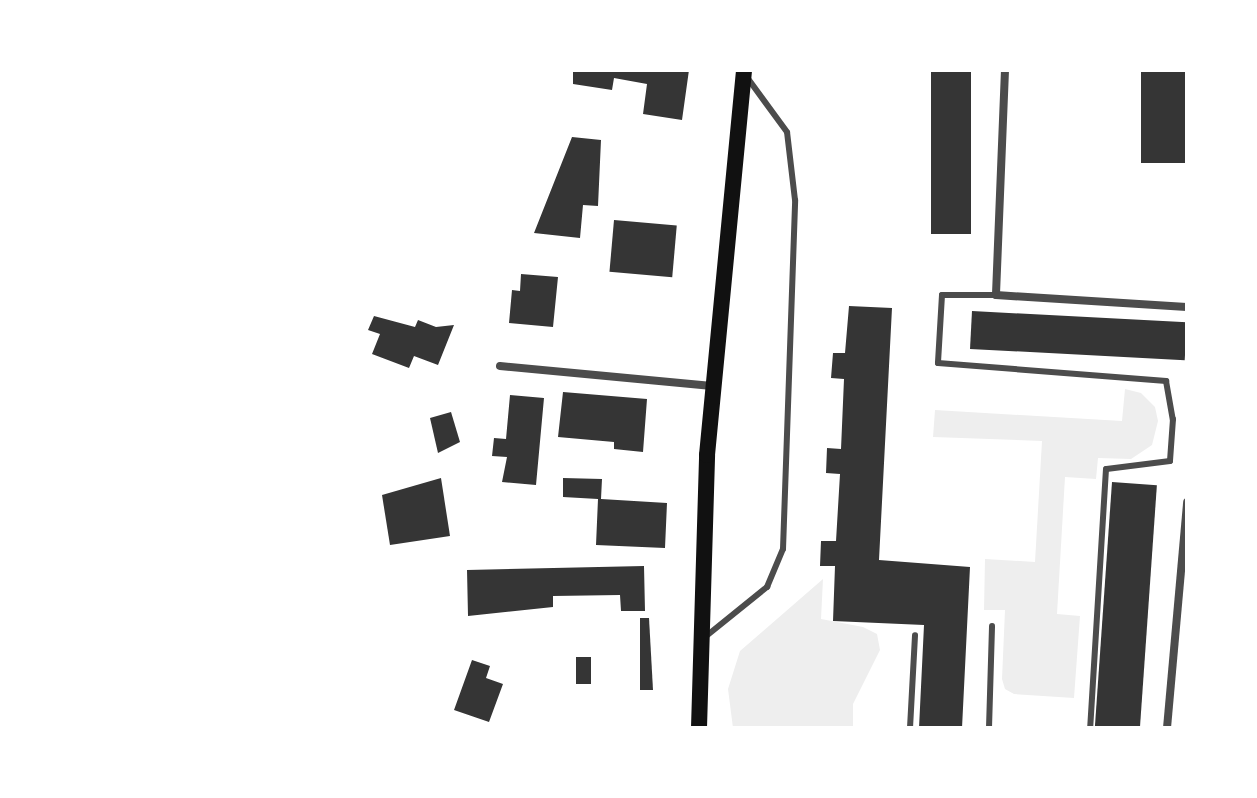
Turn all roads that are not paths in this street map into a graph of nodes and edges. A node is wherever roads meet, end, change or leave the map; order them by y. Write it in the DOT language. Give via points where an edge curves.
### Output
graph roads {
  1 [pos="1005,70"];
  2 [pos="744,71"];
  3 [pos="996,295"];
  4 [pos="1187,307"];
  5 [pos="500,366"];
  6 [pos="712,386"];
  7 [pos="1187,502"];
  8 [pos="992,626"];
  9 [pos="915,635"];
  10 [pos="698,641"];
  11 [pos="699,728"];
  12 [pos="910,728"];
  13 [pos="989,728"];
  14 [pos="1090,728"];
  15 [pos="1167,728"];
  1 -- 3 [label="street"];
  2 -- 6 [label="main road"];
  2 -- 10 [label="lane" via="787,132 795,200 783,549 767,587 742,612"];
  3 -- 4 [label="street"];
  3 -- 14 [label="lane" via="942,295 938,363 1166,381 1173,419 1170,461 1106,469"];
  5 -- 6 [label="street"];
  6 -- 10 [label="main road"];
  7 -- 15 [label="street"];
  8 -- 13 [label="lane"];
  9 -- 12 [label="lane"];
  10 -- 11 [label="main road"];
}
